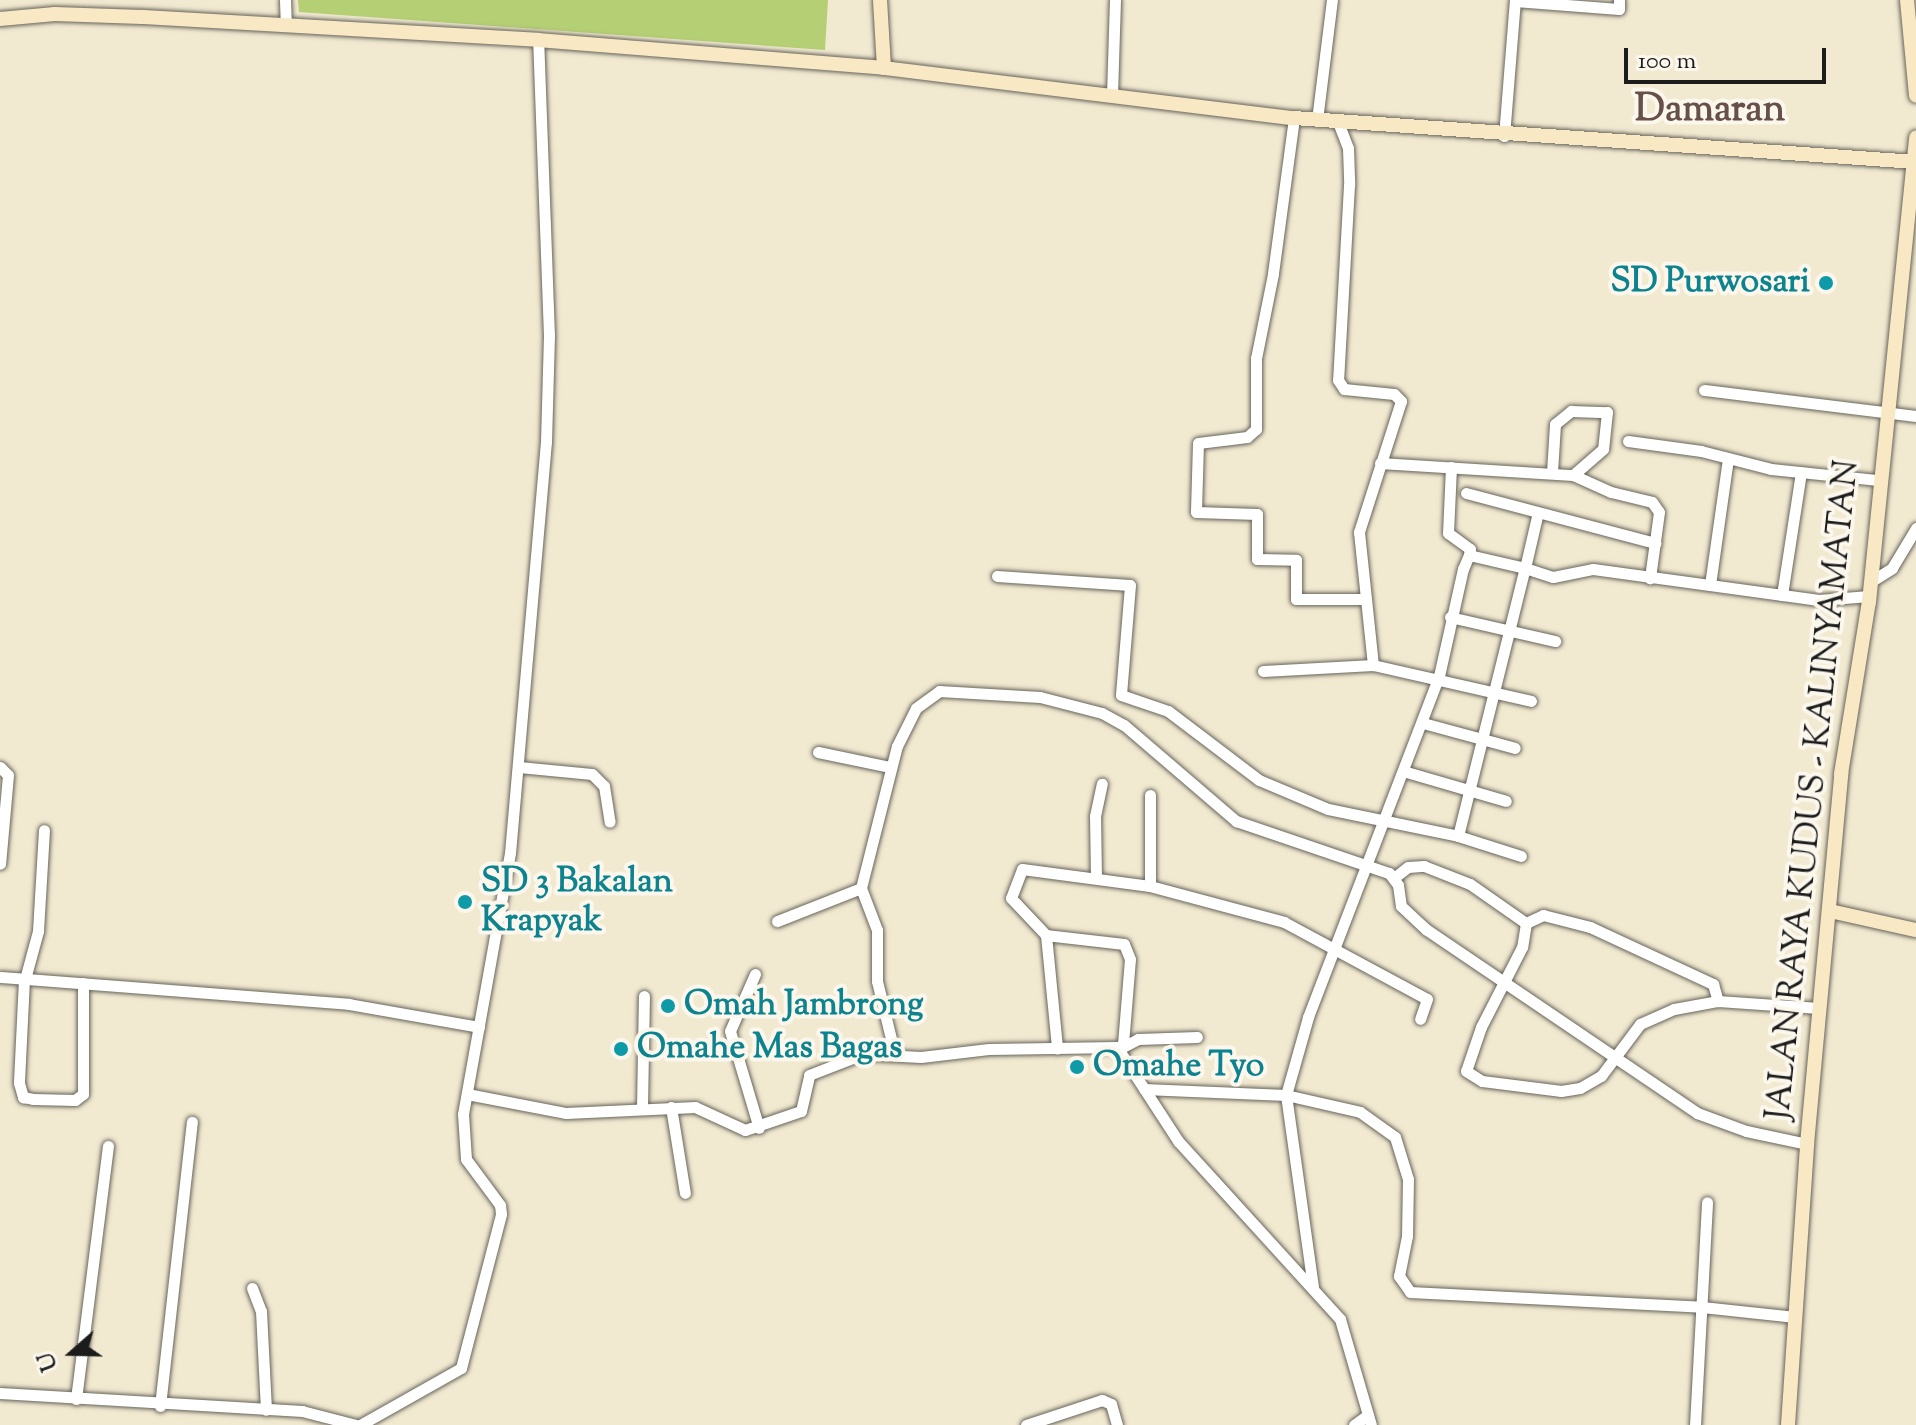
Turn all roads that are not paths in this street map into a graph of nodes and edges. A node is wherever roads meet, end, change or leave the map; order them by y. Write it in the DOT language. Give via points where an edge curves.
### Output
graph roads {
  1 [pos="285,0"];
  2 [pos="880,0"];
  3 [pos="1115,0"];
  4 [pos="1332,0"];
  5 [pos="1619,0"];
  6 [pos="1907,0"];
  7 [pos="1515,1"];
  8 [pos="1552,2"];
  9 [pos="0,19"];
  10 [pos="286,24"];
  11 [pos="538,40"];
  12 [pos="884,68"];
  13 [pos="1112,95"];
  14 [pos="1916,96"];
  15 [pos="1294,118"];
  16 [pos="1317,120"];
  17 [pos="1338,122"];
  18 [pos="1504,136"];
  19 [pos="1916,137"];
  20 [pos="1915,162"];
  21 [pos="1704,390"];
  22 [pos="1884,415"];
  23 [pos="1916,416"];
  24 [pos="1628,441"];
  25 [pos="1728,458"];
  26 [pos="1380,463"];
  27 [pos="1451,467"];
  28 [pos="1552,472"];
  29 [pos="1801,472"];
  30 [pos="1573,475"];
  31 [pos="1878,480"];
  32 [pos="1466,493"];
  33 [pos="1538,512"];
  34 [pos="1916,528"];
  35 [pos="1655,543"];
  36 [pos="1469,555"];
  37 [pos="1525,568"];
  38 [pos="997,576"];
  39 [pos="1650,578"];
  40 [pos="1710,585"];
  41 [pos="1870,589"];
  42 [pos="1782,595"];
  43 [pos="1365,599"];
  44 [pos="1450,617"];
  45 [pos="1511,630"];
  46 [pos="1555,641"];
  47 [pos="1373,665"];
  48 [pos="1263,671"];
  49 [pos="1439,676"];
  50 [pos="1491,692"];
  51 [pos="1531,701"];
  52 [pos="1423,723"];
  53 [pos="1482,736"];
  54 [pos="1515,748"];
  55 [pos="818,752"];
  56 [pos="0,767"];
  57 [pos="519,767"];
  58 [pos="890,767"];
  59 [pos="1403,771"];
  60 [pos="1102,784"];
  61 [pos="1470,789"];
  62 [pos="1150,795"];
  63 [pos="1506,801"];
  64 [pos="1384,819"];
  65 [pos="610,822"];
  66 [pos="44,830"];
  67 [pos="2,832"];
  68 [pos="1458,836"];
  69 [pos="1521,856"];
  70 [pos="0,864"];
  71 [pos="1365,867"];
  72 [pos="1395,877"];
  73 [pos="1096,878"];
  74 [pos="1150,886"];
  75 [pos="861,888"];
  76 [pos="1830,911"];
  77 [pos="777,921"];
  78 [pos="1526,923"];
  79 [pos="1916,930"];
  80 [pos="1046,935"];
  81 [pos="1335,950"];
  82 [pos="755,974"];
  83 [pos="0,977"];
  84 [pos="24,979"];
  85 [pos="1507,982"];
  86 [pos="83,983"];
  87 [pos="644,996"];
  88 [pos="1718,1001"];
  89 [pos="1819,1008"];
  90 [pos="1420,1019"];
  91 [pos="479,1027"];
  92 [pos="1197,1037"];
  93 [pos="1122,1046"];
  94 [pos="1057,1048"];
  95 [pos="895,1055"];
  96 [pos="1616,1056"];
  97 [pos="1144,1089"];
  98 [pos="467,1094"];
  99 [pos="1286,1095"];
  100 [pos="671,1107"];
  101 [pos="642,1108"];
  102 [pos="192,1122"];
  103 [pos="759,1128"];
  104 [pos="1807,1144"];
  105 [pos="108,1146"];
  106 [pos="685,1193"];
  107 [pos="1707,1202"];
  108 [pos="252,1288"];
  109 [pos="1313,1288"];
  110 [pos="1702,1307"];
  111 [pos="1795,1317"];
  112 [pos="0,1393"];
  113 [pos="76,1399"];
  114 [pos="160,1406"];
  115 [pos="266,1410"];
  116 [pos="1369,1420"];
  117 [pos="358,1425"];
  118 [pos="1026,1425"];
  119 [pos="1117,1425"];
  120 [pos="1354,1425"];
  121 [pos="1695,1425"];
  122 [pos="1788,1425"];
  1 -- 10 [label="street"];
  2 -- 12 [label="main road"];
  3 -- 13 [label="street"];
  4 -- 16 [label="street"];
  5 -- 8 [label="street" via="1619,9"];
  6 -- 14 [label="main road"];
  7 -- 8 [label="street"];
  7 -- 18 [label="street"];
  9 -- 10 [label="main road" via="55,14"];
  10 -- 11 [label="main road"];
  11 -- 12 [label="main road"];
  11 -- 57 [label="street" via="549,336 546,442"];
  12 -- 13 [label="main road"];
  13 -- 15 [label="main road"];
  15 -- 16 [label="main road"];
  15 -- 43 [label="street" via="1276,259 1256,358 1256,429 1247,437 1198,443 1196,512 1257,514 1257,559 1296,560 1296,599"];
  16 -- 17 [label="main road"];
  17 -- 18 [label="main road"];
  17 -- 26 [label="street" via="1348,148 1349,185 1338,380 1344,389 1400,398"];
  18 -- 20 [label="main road"];
  19 -- 20 [label="main road, JALAN RAYA KUDUS - KALINYAMATAN"];
  20 -- 22 [label="main road, JALAN RAYA KUDUS - KALINYAMATAN"];
  21 -- 22 [label="street"];
  22 -- 23 [label="street"];
  22 -- 31 [label="main road, JALAN RAYA KUDUS - KALINYAMATAN"];
  24 -- 25 [label="street"];
  25 -- 29 [label="street"];
  25 -- 40 [label="street"];
  26 -- 27 [label="street"];
  26 -- 43 [label="street" via="1359,532"];
  27 -- 28 [label="street"];
  27 -- 36 [label="street" via="1448,533 1470,549"];
  28 -- 30 [label="street"];
  28 -- 30 [label="street" via="1555,424 1571,411 1607,412 1603,449"];
  29 -- 31 [label="street"];
  29 -- 42 [label="street"];
  30 -- 35 [label="street" via="1657,505"];
  31 -- 41 [label="main road, JALAN RAYA KUDUS - KALINYAMATAN"];
  32 -- 33 [label="street"];
  33 -- 35 [label="street"];
  33 -- 37 [label="street"];
  34 -- 41 [label="street" via="1892,568"];
  35 -- 39 [label="street"];
  36 -- 37 [label="street"];
  36 -- 44 [label="street"];
  37 -- 39 [label="street" via="1553,577 1593,569"];
  37 -- 45 [label="street"];
  38 -- 64 [label="street" via="1130,585 1132,608 1120,690 1124,698 1168,711 1259,780 1297,799"];
  39 -- 40 [label="street"];
  40 -- 42 [label="street"];
  41 -- 42 [label="street" via="1819,600"];
  41 -- 76 [label="main road, JALAN RAYA KUDUS - KALINYAMATAN" via="1843,756"];
  43 -- 47 [label="street"];
  44 -- 45 [label="street"];
  44 -- 49 [label="street"];
  45 -- 46 [label="street"];
  45 -- 50 [label="street"];
  47 -- 48 [label="street"];
  47 -- 49 [label="street"];
  49 -- 50 [label="street"];
  49 -- 52 [label="street"];
  50 -- 51 [label="street"];
  50 -- 53 [label="street"];
  52 -- 53 [label="street"];
  52 -- 59 [label="street"];
  53 -- 54 [label="street"];
  53 -- 61 [label="street"];
  55 -- 58 [label="street"];
  56 -- 67 [label="street" via="8,775"];
  57 -- 65 [label="street" via="592,774 604,786"];
  57 -- 91 [label="street" via="504,899"];
  58 -- 71 [label="street" via="916,708 939,691 1059,700 1102,713 1140,735 1236,821"];
  58 -- 75 [label="street"];
  59 -- 61 [label="street"];
  59 -- 64 [label="street"];
  60 -- 73 [label="street" via="1095,816"];
  61 -- 63 [label="street"];
  61 -- 68 [label="street"];
  62 -- 74 [label="street"];
  64 -- 68 [label="street"];
  64 -- 71 [label="street"];
  66 -- 84 [label="street" via="38,931"];
  67 -- 70 [label="street"];
  68 -- 69 [label="street"];
  71 -- 72 [label="street"];
  71 -- 81 [label="street"];
  72 -- 78 [label="street" via="1408,867 1424,866 1470,884"];
  72 -- 85 [label="street" via="1401,906 1409,914"];
  73 -- 74 [label="street"];
  73 -- 80 [label="street" via="1031,867 1016,875 1014,905"];
  74 -- 81 [label="street" via="1284,922"];
  75 -- 77 [label="street"];
  75 -- 95 [label="street" via="877,930 877,981"];
  76 -- 79 [label="main road"];
  76 -- 89 [label="main road, JALAN RAYA KUDUS - KALINYAMATAN"];
  78 -- 85 [label="street"];
  78 -- 88 [label="street" via="1543,915 1590,927 1713,984"];
  80 -- 93 [label="street" via="1124,944 1130,959"];
  80 -- 94 [label="street"];
  81 -- 90 [label="street" via="1427,999"];
  81 -- 99 [label="street" via="1314,997"];
  82 -- 103 [label="street" via="730,1031"];
  83 -- 84 [label="street"];
  84 -- 86 [label="street"];
  84 -- 86 [label="street" via="19,1083 23,1097 33,1099 75,1100 83,1094"];
  85 -- 96 [label="street"];
  85 -- 96 [label="street" via="1481,1027 1466,1071 1469,1076 1561,1091 1601,1076"];
  86 -- 91 [label="street" via="349,1004"];
  87 -- 101 [label="street"];
  88 -- 89 [label="street"];
  88 -- 96 [label="street" via="1649,1018 1631,1031"];
  89 -- 104 [label="main road, JALAN RAYA KUDUS - KALINYAMATAN"];
  91 -- 98 [label="street"];
  92 -- 93 [label="street" via="1158,1036"];
  93 -- 94 [label="street"];
  93 -- 97 [label="street"];
  94 -- 95 [label="street"];
  95 -- 103 [label="street" via="863,1054 815,1071 809,1075 801,1111"];
  96 -- 104 [label="street" via="1697,1113 1746,1131"];
  97 -- 99 [label="street"];
  97 -- 109 [label="street" via="1188,1152"];
  98 -- 101 [label="street" via="566,1113"];
  98 -- 117 [label="street" via="466,1159 501,1214 461,1368"];
  99 -- 109 [label="street"];
  99 -- 110 [label="street" via="1360,1112 1395,1137 1408,1179 1407,1236 1399,1276 1410,1292"];
  100 -- 101 [label="street"];
  100 -- 103 [label="street" via="705,1109 736,1129"];
  100 -- 106 [label="street"];
  102 -- 114 [label="street"];
  104 -- 111 [label="main road, JALAN RAYA KUDUS - KALINYAMATAN"];
  105 -- 113 [label="street"];
  107 -- 110 [label="street"];
  108 -- 115 [label="street" via="261,1311"];
  109 -- 116 [label="street" via="1344,1327"];
  110 -- 111 [label="street"];
  110 -- 121 [label="street"];
  111 -- 122 [label="main road, JALAN RAYA KUDUS - KALINYAMATAN"];
  112 -- 113 [label="street"];
  113 -- 114 [label="street"];
  114 -- 115 [label="street"];
  115 -- 117 [label="street" via="314,1412"];
  116 -- 120 [label="street"];
  118 -- 119 [label="street" via="1102,1400 1111,1404"];
}
